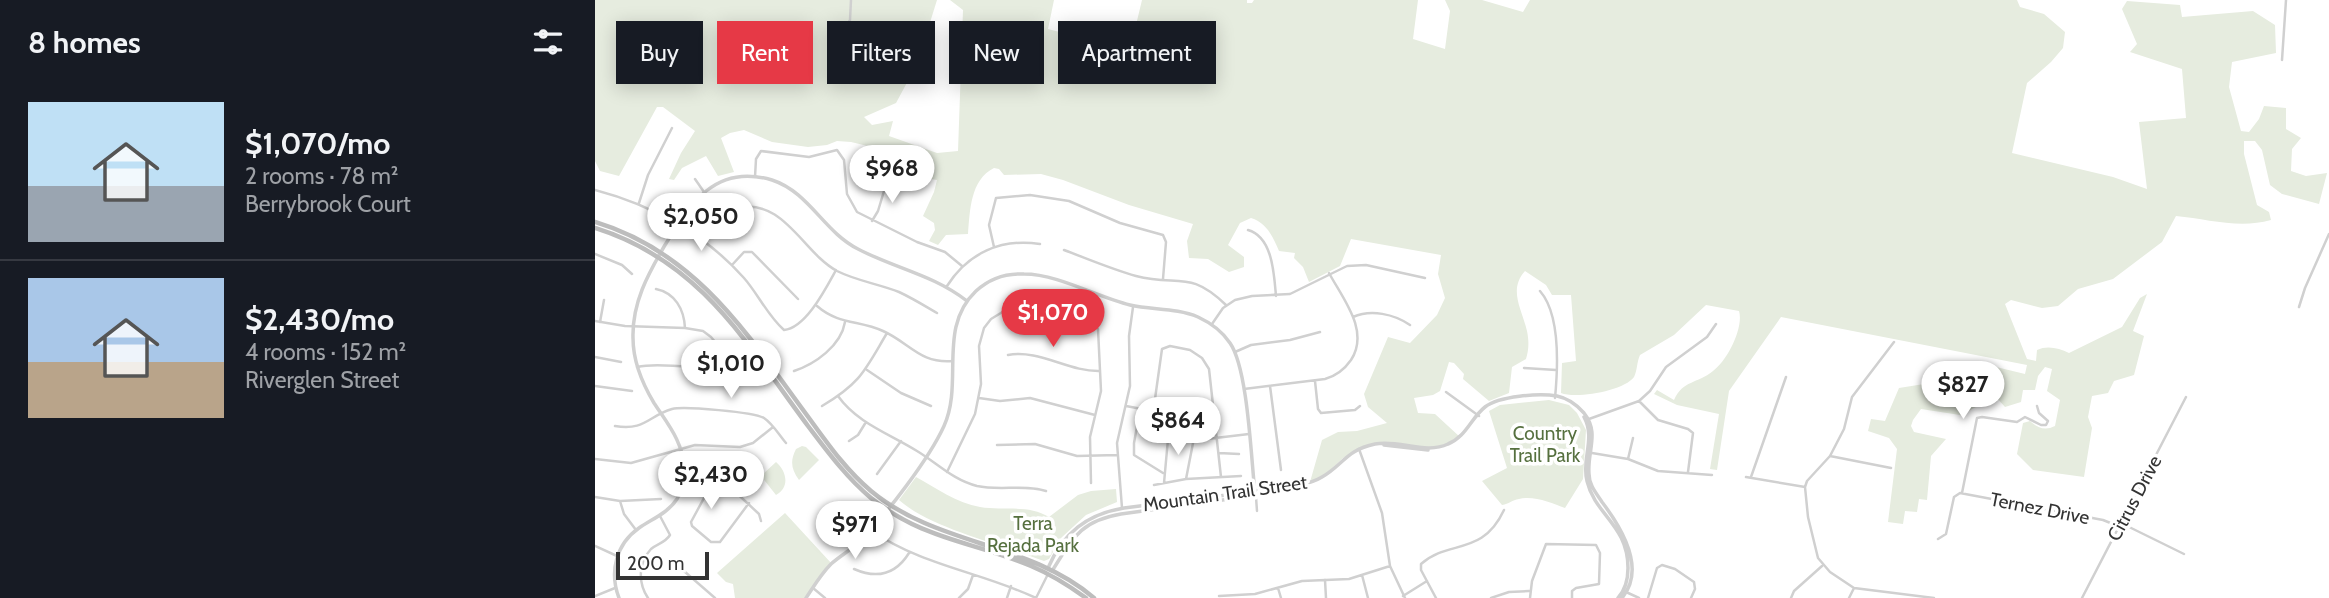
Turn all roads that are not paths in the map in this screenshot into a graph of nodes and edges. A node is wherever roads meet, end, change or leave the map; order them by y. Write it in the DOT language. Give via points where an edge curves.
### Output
graph roads {
  1 [pos="851,0"];
  2 [pos="2286,0"];
  3 [pos="849,21"];
  4 [pos="2282,60"];
  5 [pos="672,128"];
  6 [pos="755,177"];
  7 [pos="695,179"];
  8 [pos="911,186"];
  9 [pos="595,190"];
  10 [pos="704,192"];
  11 [pos="639,203"];
  12 [pos="872,221"];
  13 [pos="595,222"];
  14 [pos="678,224"];
  15 [pos="595,228"];
  16 [pos="1248,230"];
  17 [pos="2329,234"];
  18 [pos="699,238"];
  19 [pos="1040,244"];
  20 [pos="994,247"];
  21 [pos="1064,250"];
  22 [pos="595,254"];
  23 [pos="659,254"];
  24 [pos="732,265"];
  25 [pos="962,266"];
  26 [pos="837,270"];
  27 [pos="1329,273"];
  28 [pos="632,274"];
  29 [pos="1425,278"];
  30 [pos="1163,279"];
  31 [pos="947,286"];
  32 [pos="656,289"];
  33 [pos="1541,291"];
  34 [pos="1276,296"];
  35 [pos="798,299"];
  36 [pos="604,300"];
  37 [pos="967,301"];
  38 [pos="815,305"];
  39 [pos="1133,305"];
  40 [pos="1226,305"];
  41 [pos="2299,307"];
  42 [pos="937,313"];
  43 [pos="1353,317"];
  44 [pos="595,321"];
  45 [pos="600,322"];
  46 [pos="845,322"];
  47 [pos="1212,324"];
  48 [pos="1716,324"];
  49 [pos="1410,325"];
  50 [pos="633,326"];
  51 [pos="685,328"];
  52 [pos="1320,332"];
  53 [pos="887,333"];
  54 [pos="1894,342"];
  55 [pos="1235,352"];
  56 [pos="726,355"];
  57 [pos="1008,355"];
  58 [pos="595,357"];
  59 [pos="953,361"];
  60 [pos="621,362"];
  61 [pos="637,367"];
  62 [pos="1524,368"];
  63 [pos="867,370"];
  64 [pos="1556,370"];
  65 [pos="794,371"];
  66 [pos="1100,371"];
  67 [pos="1786,377"];
  68 [pos="1314,381"];
  69 [pos="742,382"];
  70 [pos="595,386"];
  71 [pos="1270,386"];
  72 [pos="1243,390"];
  73 [pos="632,391"];
  74 [pos="1445,392"];
  75 [pos="838,396"];
  76 [pos="1556,397"];
  77 [pos="2186,397"];
  78 [pos="979,398"];
  79 [pos="1640,401"];
  80 [pos="822,406"];
  81 [pos="931,406"];
  82 [pos="1126,406"];
  83 [pos="1360,406"];
  84 [pos="2037,406"];
  85 [pos="1141,409"];
  86 [pos="1153,413"];
  87 [pos="661,414"];
  88 [pos="1095,415"];
  89 [pos="1478,416"];
  90 [pos="1587,420"];
  91 [pos="866,422"];
  92 [pos="615,426"];
  93 [pos="773,427"];
  94 [pos="1171,428"];
  95 [pos="1249,434"];
  96 [pos="1194,438"];
  97 [pos="1218,438"];
  98 [pos="1633,438"];
  99 [pos="849,441"];
  100 [pos="901,441"];
  101 [pos="786,443"];
  102 [pos="997,445"];
  103 [pos="682,449"];
  104 [pos="1360,450"];
  105 [pos="1219,453"];
  106 [pos="1590,453"];
  107 [pos="1239,454"];
  108 [pos="1117,455"];
  109 [pos="925,456"];
  110 [pos="1090,456"];
  111 [pos="1830,456"];
  112 [pos="595,459"];
  113 [pos="1628,459"];
  114 [pos="1891,468"];
  115 [pos="1282,470"];
  116 [pos="947,471"];
  117 [pos="1688,472"];
  118 [pos="1163,473"];
  119 [pos="877,474"];
  120 [pos="1712,475"];
  121 [pos="1241,476"];
  122 [pos="1745,477"];
  123 [pos="1751,477"];
  124 [pos="1221,478"];
  125 [pos="1186,479"];
  126 [pos="683,481"];
  127 [pos="706,483"];
  128 [pos="1091,483"];
  129 [pos="1164,483"];
  130 [pos="1154,485"];
  131 [pos="1805,487"];
  132 [pos="1046,491"];
  133 [pos="1255,494"];
  134 [pos="1961,494"];
  135 [pos="595,497"];
  136 [pos="661,499"];
  137 [pos="620,500"];
  138 [pos="749,503"];
  139 [pos="891,505"];
  140 [pos="1122,508"];
  141 [pos="886,510"];
  142 [pos="1504,510"];
  143 [pos="1257,511"];
  144 [pos="660,516"];
  145 [pos="761,521"];
  146 [pos="2120,524"];
  147 [pos="870,529"];
  148 [pos="636,530"];
  149 [pos="1938,539"];
  150 [pos="595,546"];
  151 [pos="909,553"];
  152 [pos="2184,554"];
  153 [pos="617,556"];
  154 [pos="677,565"];
  155 [pos="1823,565"];
  156 [pos="1390,566"];
  157 [pos="854,569"];
  158 [pos="1050,571"];
  159 [pos="974,575"];
  160 [pos="1362,575"];
  161 [pos="1325,580"];
  162 [pos="1427,581"];
  163 [pos="1011,586"];
  164 [pos="615,588"];
  165 [pos="1278,588"];
  166 [pos="1854,588"];
  167 [pos="813,589"];
  168 [pos="1530,591"];
  169 [pos="1625,591"];
  170 [pos="595,596"];
  171 [pos="1219,596"];
  172 [pos="1243,596"];
  173 [pos="1404,597"];
  174 [pos="619,598"];
  175 [pos="648,598"];
  176 [pos="715,598"];
  177 [pos="806,598"];
  178 [pos="825,598"];
  179 [pos="959,598"];
  180 [pos="1007,598"];
  181 [pos="1036,598"];
  182 [pos="1086,598"];
  183 [pos="1094,598"];
  184 [pos="1281,598"];
  185 [pos="1326,598"];
  186 [pos="1368,598"];
  187 [pos="1436,598"];
  188 [pos="1491,598"];
  189 [pos="1530,598"];
  190 [pos="1572,598"];
  191 [pos="1620,598"];
  192 [pos="1639,598"];
  193 [pos="1648,598"];
  194 [pos="1691,598"];
  195 [pos="1791,598"];
  196 [pos="1849,598"];
  197 [pos="1934,598"];
  198 [pos="2082,598"];
  1 -- 3 [label="street"];
  2 -- 4 [label="street"];
  5 -- 11 [label="street"];
  6 -- 10 [label="street" via="730,180"];
  6 -- 12 [label="street" via="761,151 813,157 837,150 844,160 849,201"];
  6 -- 31 [label="street" via="794,191 836,235 856,248"];
  7 -- 10 [label="street"];
  8 -- 12 [label="street" via="898,179 887,181"];
  9 -- 11 [label="street"];
  10 -- 14 [label="street"];
  11 -- 14 [label="street"];
  12 -- 25 [label="street" via="945,252"];
  13 -- 23 [label="main road"];
  14 -- 18 [label="street"];
  14 -- 23 [label="street"];
  15 -- 23 [label="main road"];
  16 -- 34 [label="street" via="1268,252"];
  17 -- 41 [label="street"];
  18 -- 24 [label="street"];
  18 -- 26 [label="street" via="727,211 765,209"];
  19 -- 20 [label="street"];
  20 -- 25 [label="street"];
  20 -- 30 [label="street" via="989,225 996,198 1043,196 1163,235"];
  21 -- 30 [label="street" via="1133,275"];
  22 -- 28 [label="street"];
  23 -- 50 [label="street" via="643,284"];
  23 -- 139 [label="main road" via="694,276 727,309 835,454 857,479"];
  23 -- 141 [label="main road" via="724,313 837,464"];
  24 -- 35 [label="street" via="745,251 752,251"];
  24 -- 38 [label="street" via="785,330"];
  25 -- 31 [label="street"];
  26 -- 38 [label="street"];
  26 -- 42 [label="street" via="900,293"];
  27 -- 29 [label="street" via="1357,264"];
  27 -- 34 [label="street" via="1295,292"];
  27 -- 43 [label="street"];
  30 -- 40 [label="street" via="1203,286"];
  31 -- 37 [label="street"];
  32 -- 51 [label="street" via="678,303"];
  33 -- 64 [label="street" via="1553,311"];
  34 -- 40 [label="street" via="1244,297"];
  36 -- 45 [label="street"];
  37 -- 39 [label="street" via="995,279 1028,274"];
  37 -- 59 [label="street" via="954,329"];
  38 -- 46 [label="street"];
  39 -- 47 [label="street" via="1191,314"];
  39 -- 82 [label="street"];
  40 -- 47 [label="street"];
  43 -- 49 [label="street" via="1373,312"];
  43 -- 68 [label="street" via="1358,331 1353,357 1337,374"];
  44 -- 45 [label="street"];
  45 -- 50 [label="street"];
  46 -- 53 [label="street"];
  46 -- 65 [label="street" via="838,340 822,356"];
  47 -- 55 [label="street"];
  48 -- 79 [label="street" via="1707,337 1666,367"];
  50 -- 51 [label="street"];
  50 -- 61 [label="street"];
  51 -- 56 [label="street" via="709,335"];
  52 -- 55 [label="street"];
  53 -- 59 [label="street" via="926,358"];
  53 -- 63 [label="street"];
  54 -- 111 [label="street" via="1852,397 1844,429"];
  55 -- 72 [label="street"];
  56 -- 61 [label="street" via="704,366"];
  56 -- 69 [label="street"];
  57 -- 66 [label="street"];
  58 -- 60 [label="street"];
  59 -- 109 [label="street" via="948,416"];
  61 -- 87 [label="street"];
  62 -- 64 [label="street"];
  63 -- 75 [label="street"];
  63 -- 81 [label="street"];
  64 -- 76 [label="street"];
  66 -- 78 [label="street" via="1097,328 1033,307 1014,306 991,319 982,333"];
  66 -- 88 [label="street"];
  67 -- 123 [label="street"];
  68 -- 71 [label="street"];
  68 -- 83 [label="street" via="1321,413"];
  70 -- 73 [label="street"];
  71 -- 72 [label="street"];
  71 -- 115 [label="street"];
  72 -- 95 [label="street"];
  74 -- 89 [label="street"];
  75 -- 80 [label="street"];
  75 -- 91 [label="street"];
  76 -- 89 [label="street, Mountain Trail Street" via="1502,399 1486,406"];
  76 -- 90 [label="street" via="1578,407"];
  77 -- 146 [label="street, Citrus Drive"];
  78 -- 88 [label="street" via="1030,398"];
  78 -- 116 [label="street" via="971,427"];
  79 -- 90 [label="street"];
  79 -- 117 [label="street" via="1658,420 1693,433"];
  82 -- 85 [label="street"];
  82 -- 108 [label="street"];
  84 -- 134 [label="street" via="2046,425 2025,416 2017,422 1977,418"];
  85 -- 86 [label="street"];
  85 -- 118 [label="street" via="1134,455"];
  86 -- 94 [label="street"];
  86 -- 97 [label="street" via="1161,350 1175,346 1195,352 1209,369"];
  87 -- 92 [label="street" via="642,425"];
  87 -- 93 [label="street" via="677,408 750,414"];
  87 -- 103 [label="street"];
  88 -- 110 [label="street"];
  89 -- 104 [label="street, Mountain Trail Street" via="1460,437 1444,446 1381,443"];
  90 -- 106 [label="street" via="1593,432"];
  91 -- 99 [label="street"];
  91 -- 100 [label="street"];
  93 -- 101 [label="street"];
  93 -- 103 [label="street" via="740,447 695,445"];
  94 -- 96 [label="street"];
  94 -- 118 [label="street"];
  95 -- 97 [label="street"];
  95 -- 133 [label="street"];
  96 -- 97 [label="street"];
  96 -- 125 [label="street"];
  97 -- 105 [label="street"];
  98 -- 113 [label="street"];
  100 -- 109 [label="street"];
  100 -- 119 [label="street"];
  102 -- 110 [label="street" via="1035,444 1071,456"];
  103 -- 112 [label="street" via="631,464"];
  103 -- 126 [label="street"];
  104 -- 133 [label="street, Mountain Trail Street" via="1319,480"];
  104 -- 156 [label="street" via="1383,513"];
  105 -- 107 [label="street"];
  105 -- 124 [label="street"];
  106 -- 113 [label="street"];
  106 -- 169 [label="street" via="1592,487 1627,542 1631,567"];
  108 -- 110 [label="street"];
  108 -- 140 [label="street"];
  109 -- 116 [label="street"];
  109 -- 139 [label="street"];
  110 -- 128 [label="street"];
  111 -- 114 [label="street"];
  111 -- 131 [label="street"];
  113 -- 117 [label="street" via="1658,471"];
  116 -- 132 [label="street" via="978,486"];
  117 -- 120 [label="street"];
  118 -- 129 [label="street"];
  121 -- 124 [label="street"];
  122 -- 123 [label="street"];
  123 -- 131 [label="street"];
  124 -- 125 [label="street"];
  125 -- 129 [label="street"];
  126 -- 127 [label="street"];
  126 -- 144 [label="street" via="677,499"];
  127 -- 138 [label="street" via="729,486"];
  127 -- 138 [label="street" via="692,524 711,542 716,544 729,531"];
  129 -- 130 [label="street"];
  131 -- 155 [label="street" via="1812,543"];
  133 -- 140 [label="street, Mountain Trail Street"];
  133 -- 143 [label="street"];
  133 -- 158 [label="street, Mountain Trail Street" via="1101,519 1070,541"];
  134 -- 146 [label="street, Ternez Drive"];
  134 -- 149 [label="street" via="1955,495 1947,532"];
  135 -- 137 [label="street"];
  136 -- 137 [label="street"];
  137 -- 148 [label="street"];
  138 -- 145 [label="street"];
  139 -- 141 [label="street"];
  139 -- 158 [label="main road" via="929,526"];
  140 -- 158 [label="street, Mountain Trail Street" via="1094,516 1075,528 1063,541"];
  141 -- 147 [label="street"];
  141 -- 158 [label="main road" via="922,530"];
  142 -- 162 [label="street" via="1482,538 1423,561 1420,568"];
  144 -- 148 [label="street"];
  144 -- 175 [label="street" via="669,536 651,549 643,563 642,586"];
  146 -- 152 [label="street, Ternez Drive"];
  146 -- 198 [label="street, Citrus Drive"];
  147 -- 151 [label="street"];
  147 -- 167 [label="street"];
  148 -- 153 [label="street"];
  150 -- 153 [label="street"];
  151 -- 157 [label="street" via="887,573"];
  151 -- 159 [label="street"];
  153 -- 164 [label="street"];
  154 -- 176 [label="street"];
  155 -- 166 [label="street"];
  155 -- 195 [label="street"];
  156 -- 160 [label="street"];
  156 -- 173 [label="street"];
  158 -- 181 [label="street, Mountain Trail Street"];
  158 -- 182 [label="main road"];
  158 -- 183 [label="main road"];
  159 -- 163 [label="street"];
  159 -- 179 [label="street"];
  160 -- 161 [label="street"];
  160 -- 186 [label="street"];
  161 -- 165 [label="street"];
  161 -- 185 [label="street"];
  162 -- 173 [label="street"];
  162 -- 187 [label="street"];
  163 -- 180 [label="street"];
  163 -- 181 [label="street"];
  164 -- 170 [label="street"];
  164 -- 174 [label="street"];
  165 -- 172 [label="street"];
  165 -- 184 [label="street"];
  166 -- 196 [label="street"];
  166 -- 197 [label="street"];
  167 -- 177 [label="street"];
  167 -- 178 [label="street"];
  168 -- 188 [label="street"];
  168 -- 189 [label="street"];
  168 -- 190 [label="street" via="1546,544 1594,545 1600,553 1599,583 1575,589"];
  169 -- 191 [label="street"];
  169 -- 192 [label="street"];
  171 -- 172 [label="street"];
  193 -- 194 [label="street" via="1660,565 1692,580 1696,585"];
}
